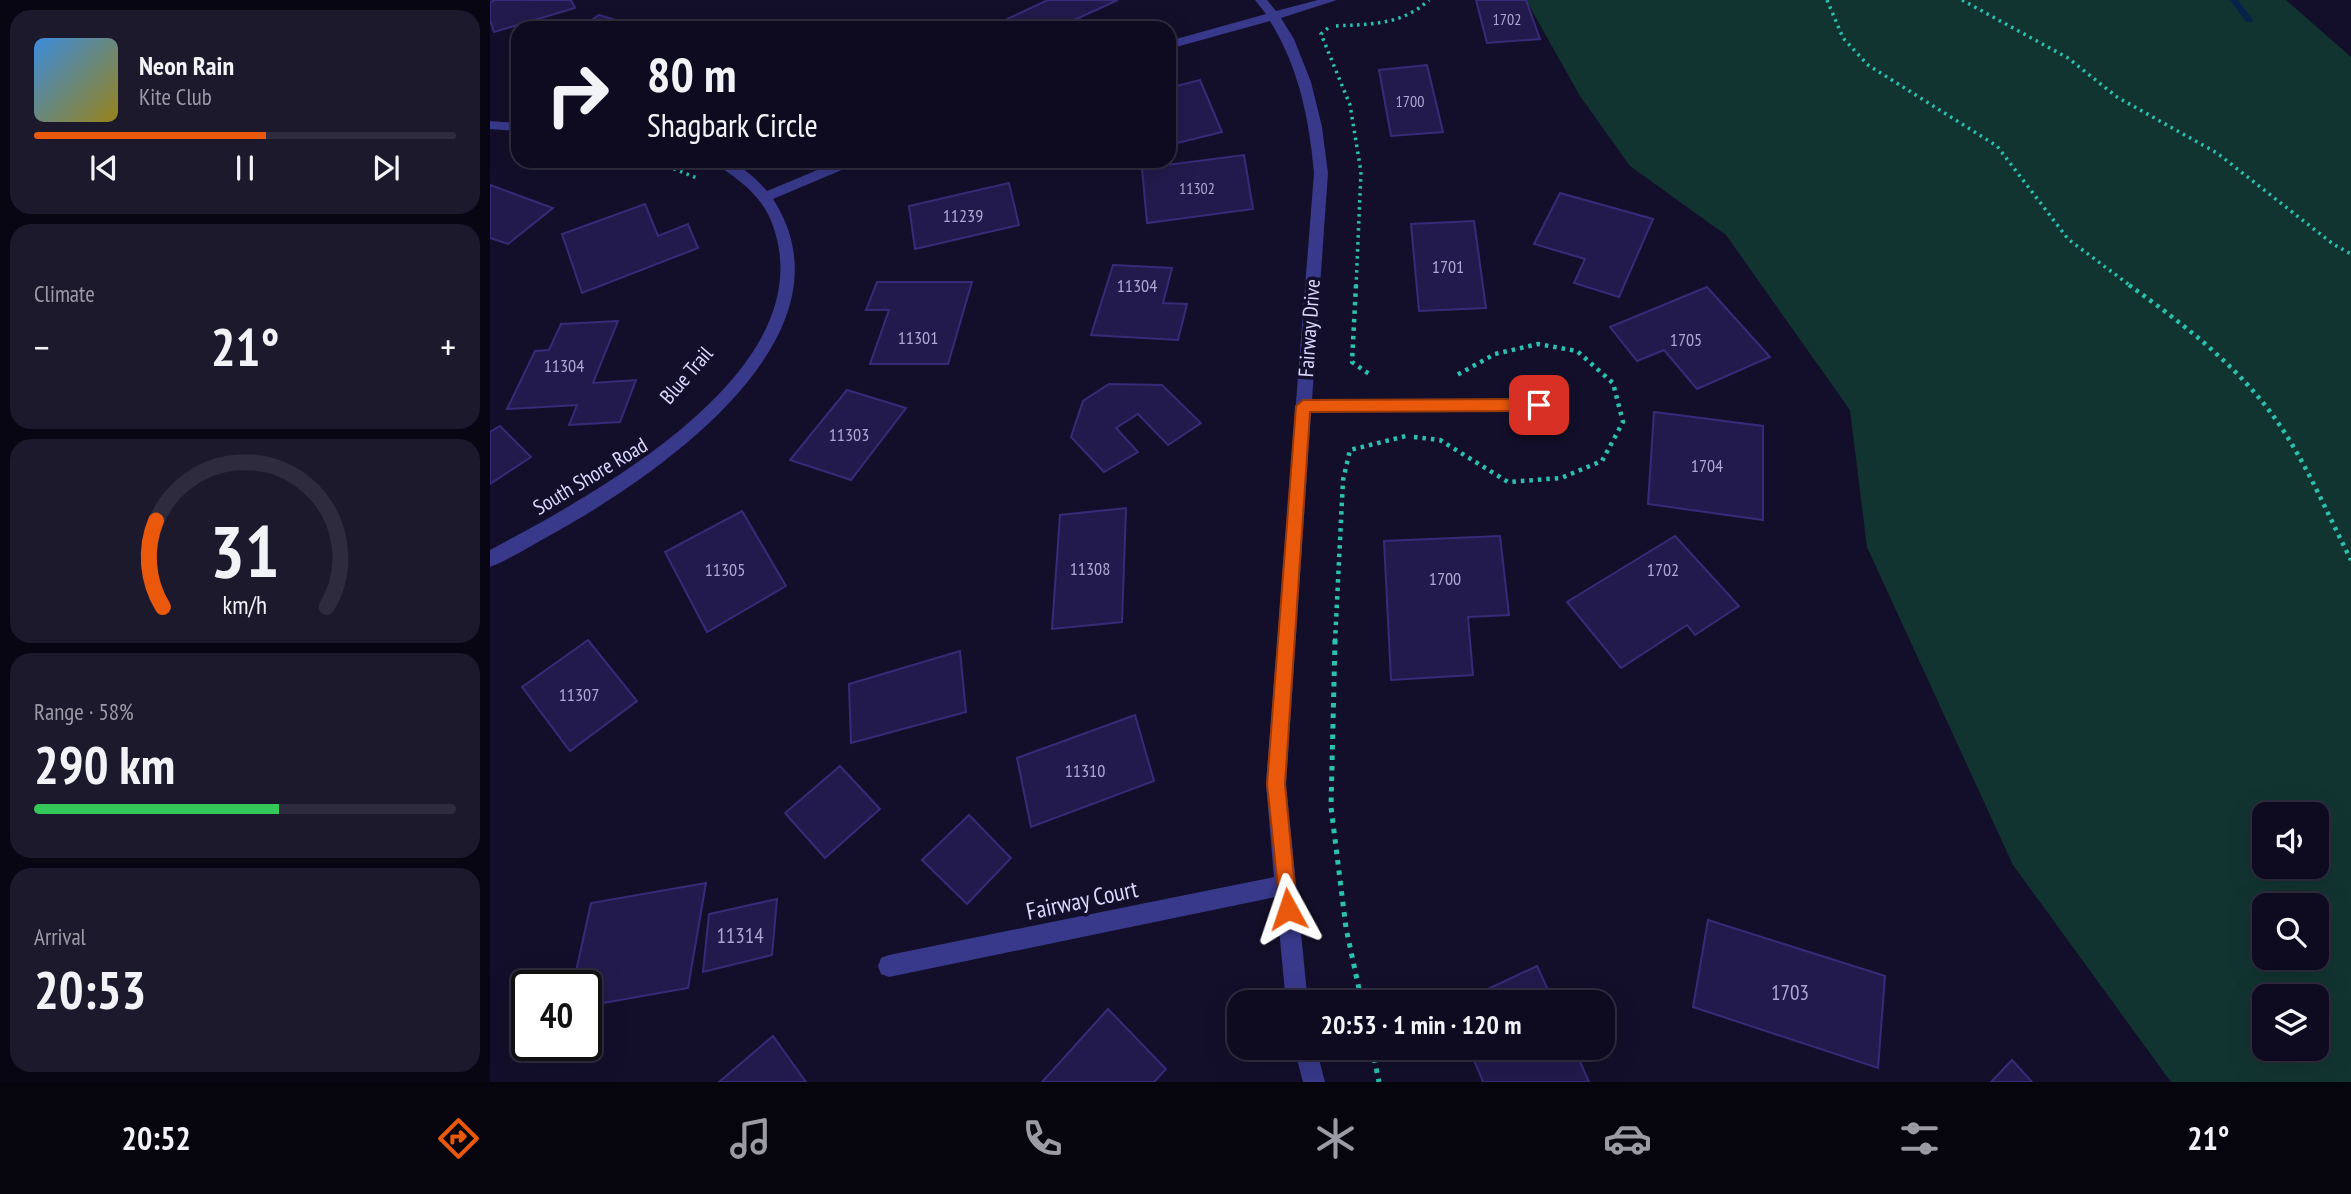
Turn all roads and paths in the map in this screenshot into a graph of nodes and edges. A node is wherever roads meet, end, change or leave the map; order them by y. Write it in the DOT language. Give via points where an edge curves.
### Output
graph roads {
  1 [pos="1261,0"];
  2 [pos="1331,0"];
  3 [pos="1429,0"];
  4 [pos="1828,0"];
  5 [pos="1962,0"];
  6 [pos="1273,16"];
  7 [pos="1176,43"];
  8 [pos="490,125"];
  9 [pos="511,126"];
  10 [pos="673,168"];
  11 [pos="733,168"];
  12 [pos="834,168"];
  13 [pos="704,183"];
  14 [pos="766,197"];
  15 [pos="2351,254"];
  16 [pos="1447,375"];
  17 [pos="1375,378"];
  18 [pos="1539,405"];
  19 [pos="1303,406"];
  20 [pos="490,559"];
  21 [pos="2351,560"];
  22 [pos="1285,885"];
  23 [pos="889,967"];
  24 [pos="1296,990"];
  25 [pos="1359,990"];
  26 [pos="1308,1060"];
  27 [pos="1374,1060"];
  28 [pos="1314,1082"];
  29 [pos="1379,1082"];
  1 -- 6 [label="street, Fairway Drive"];
  2 -- 6 [label="street"];
  3 -- 17 [label="path" via="1419,12 1389,24 1329,26 1321,34 1350,105 1361,172 1352,362"];
  4 -- 21 [label="path" via="1843,38 1868,65 1997,146 2068,239 2174,320 2248,387 2289,440"];
  5 -- 15 [label="path" via="2059,52 2117,97 2217,153"];
  6 -- 7 [label="street"];
  6 -- 19 [label="street, Fairway Drive" via="1305,80 1317,125 1321,173"];
  8 -- 9 [label="street"];
  10 -- 13 [label="path"];
  11 -- 14 [label="street, South Shore Road"];
  12 -- 14 [label="street"];
  14 -- 20 [label="street, South Shore Road" via="785,237 788,271 767,340 742,378 715,411 621,487"];
  16 -- 25 [label="path" via="1460,375 1495,354 1538,344 1577,351 1613,383 1623,422 1602,461 1561,478 1508,482 1440,440 1408,436 1350,450 1343,480 1331,807 1346,928"];
  18 -- 19 [label="street"];
  19 -- 22 [label="street, Fairway Drive" via="1276,784"];
  22 -- 23 [label="street, Fairway Court"];
  22 -- 24 [label="street, Fairway Drive"];
  26 -- 28 [label="street"];
  27 -- 29 [label="path"];
}
